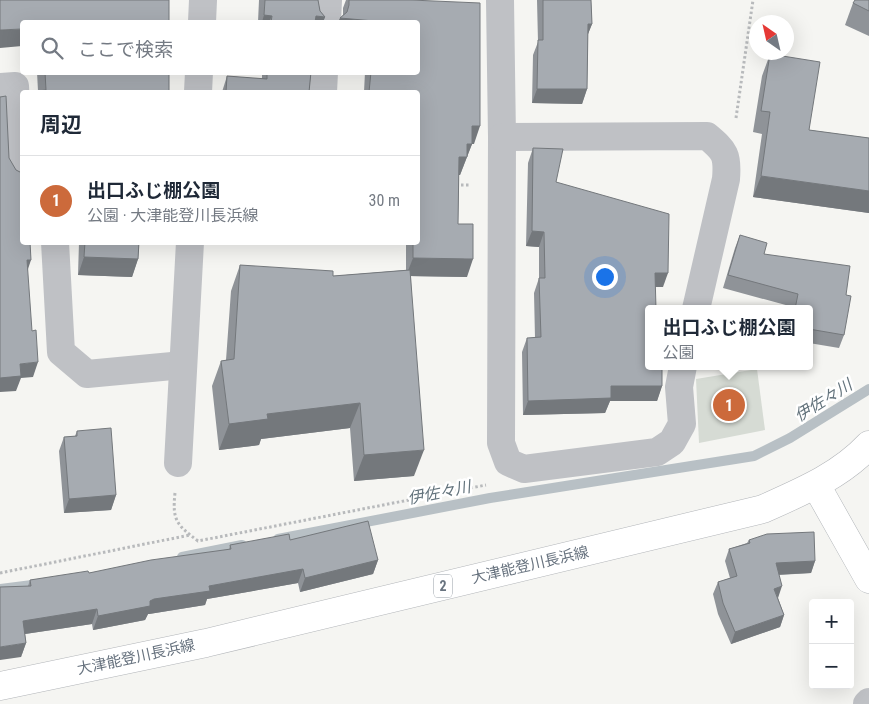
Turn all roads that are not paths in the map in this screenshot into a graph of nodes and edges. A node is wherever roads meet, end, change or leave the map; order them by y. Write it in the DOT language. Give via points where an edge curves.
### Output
graph roads {
  1 [pos="203,0"];
  2 [pos="328,0"];
  3 [pos="500,0"];
  4 [pos="202,20"];
  5 [pos="327,20"];
  6 [pos="199,75"];
  7 [pos="324,75"];
  8 [pos="0,87"];
  9 [pos="198,90"];
  10 [pos="323,90"];
  11 [pos="502,137"];
  12 [pos="20,172"];
  13 [pos="55,245"];
  14 [pos="190,245"];
  15 [pos="697,305"];
  16 [pos="183,364"];
  17 [pos="682,370"];
  18 [pos="869,445"];
  19 [pos="178,463"];
  20 [pos="816,485"];
  21 [pos="869,579"];
  22 [pos="0,686"];
  1 -- 4 [label="street"];
  2 -- 5 [label="street"];
  3 -- 11 [label="street"];
  6 -- 9 [label="street"];
  7 -- 10 [label="street"];
  8 -- 12 [label="street" via="15,86"];
  11 -- 15 [label="street" via="706,136 721,148 727,163 726,179"];
  11 -- 17 [label="street" via="500,443 508,462 524,469 657,452 672,442 682,424 679,387"];
  13 -- 16 [label="street" via="61,352 87,374"];
  14 -- 16 [label="street"];
  16 -- 19 [label="street"];
  18 -- 20 [label="main road, 大津能登川長浜線 / 2" via="857,458"];
  20 -- 21 [label="main road"];
  20 -- 22 [label="main road, 大津能登川長浜線 / 2" via="763,509 206,643"];
}
